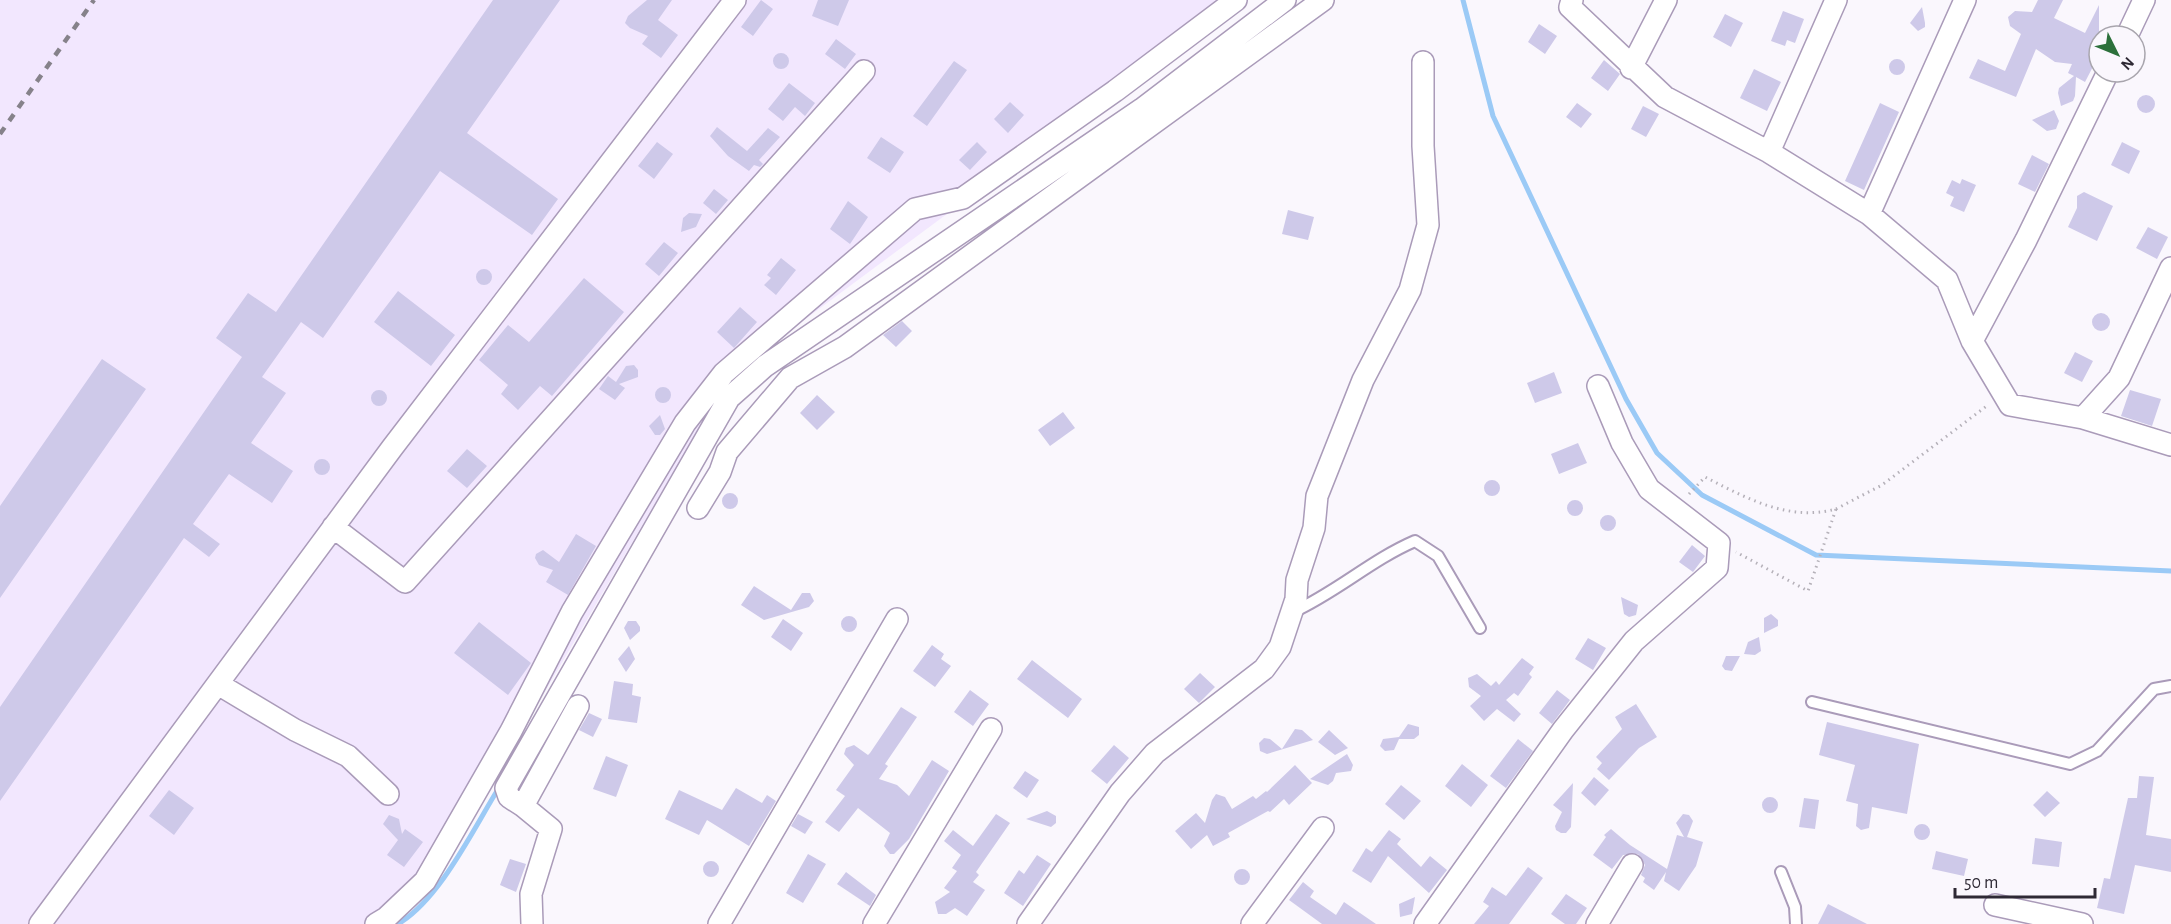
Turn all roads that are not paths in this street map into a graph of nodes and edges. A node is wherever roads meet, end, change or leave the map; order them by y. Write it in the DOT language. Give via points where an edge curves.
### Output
graph roads {
  1 [pos="735,0"];
  2 [pos="1236,0"];
  3 [pos="1285,0"];
  4 [pos="1323,0"];
  5 [pos="1572,0"];
  6 [pos="1666,0"];
  7 [pos="1836,0"];
  8 [pos="1965,0"];
  9 [pos="2144,0"];
  10 [pos="2133,24"];
  11 [pos="1423,62"];
  12 [pos="1632,68"];
  13 [pos="864,71"];
  14 [pos="2102,84"];
  15 [pos="1770,152"];
  16 [pos="1869,214"];
  17 [pos="2171,268"];
  18 [pos="1972,341"];
  19 [pos="1598,386"];
  20 [pos="2083,418"];
  21 [pos="2171,445"];
  22 [pos="698,508"];
  23 [pos="333,527"];
  24 [pos="1292,613"];
  25 [pos="897,619"];
  26 [pos="1480,628"];
  27 [pos="218,684"];
  28 [pos="2171,686"];
  29 [pos="1812,702"];
  30 [pos="578,705"];
  31 [pos="991,729"];
  32 [pos="388,794"];
  33 [pos="523,806"];
  34 [pos="1323,828"];
  35 [pos="1632,865"];
  36 [pos="1781,872"];
  37 [pos="1995,904"];
  38 [pos="40,924"];
  39 [pos="376,924"];
  40 [pos="532,924"];
  41 [pos="719,924"];
  42 [pos="874,924"];
  43 [pos="1028,924"];
  44 [pos="1252,924"];
  45 [pos="1425,924"];
  46 [pos="1597,924"];
  47 [pos="1796,924"];
  48 [pos="2082,924"];
  1 -- 23 [label="street"];
  2 -- 39 [label="street" via="963,198 915,209 724,373 685,423 572,612 511,730 425,881"];
  3 -- 33 [label="street" via="1142,109 765,366 729,398 506,788 509,797"];
  4 -- 22 [label="street" via="845,347 790,378 727,452"];
  5 -- 12 [label="street" via="1570,7"];
  6 -- 12 [label="street"];
  7 -- 15 [label="street"];
  8 -- 16 [label="street"];
  9 -- 10 [label="street"];
  11 -- 24 [label="street" via="1428,225 1410,290 1363,380 1317,496 1314,528 1297,580"];
  12 -- 15 [label="street" via="1665,98"];
  13 -- 23 [label="street" via="405,582"];
  14 -- 18 [label="street"];
  15 -- 16 [label="street"];
  16 -- 18 [label="street" via="1947,280"];
  17 -- 20 [label="street" via="2119,378"];
  18 -- 20 [label="street" via="2010,405"];
  19 -- 45 [label="street" via="1622,443 1649,489 1719,543 1717,568 1634,641 1563,730"];
  20 -- 21 [label="street"];
  23 -- 27 [label="street"];
  24 -- 26 [label="lane" via="1318,601 1387,553 1414,541 1438,556"];
  24 -- 43 [label="street" via="1280,647 1264,669 1155,753 1120,793"];
  25 -- 41 [label="street"];
  27 -- 32 [label="street" via="348,756"];
  27 -- 38 [label="street"];
  28 -- 29 [label="lane" via="2154,689 2097,751 2070,764"];
  30 -- 33 [label="street"];
  31 -- 42 [label="street"];
  33 -- 40 [label="street" via="551,829 531,894"];
  34 -- 44 [label="street"];
  35 -- 46 [label="street"];
  36 -- 47 [label="lane" via="1795,907"];
  37 -- 48 [label="street"];
}
